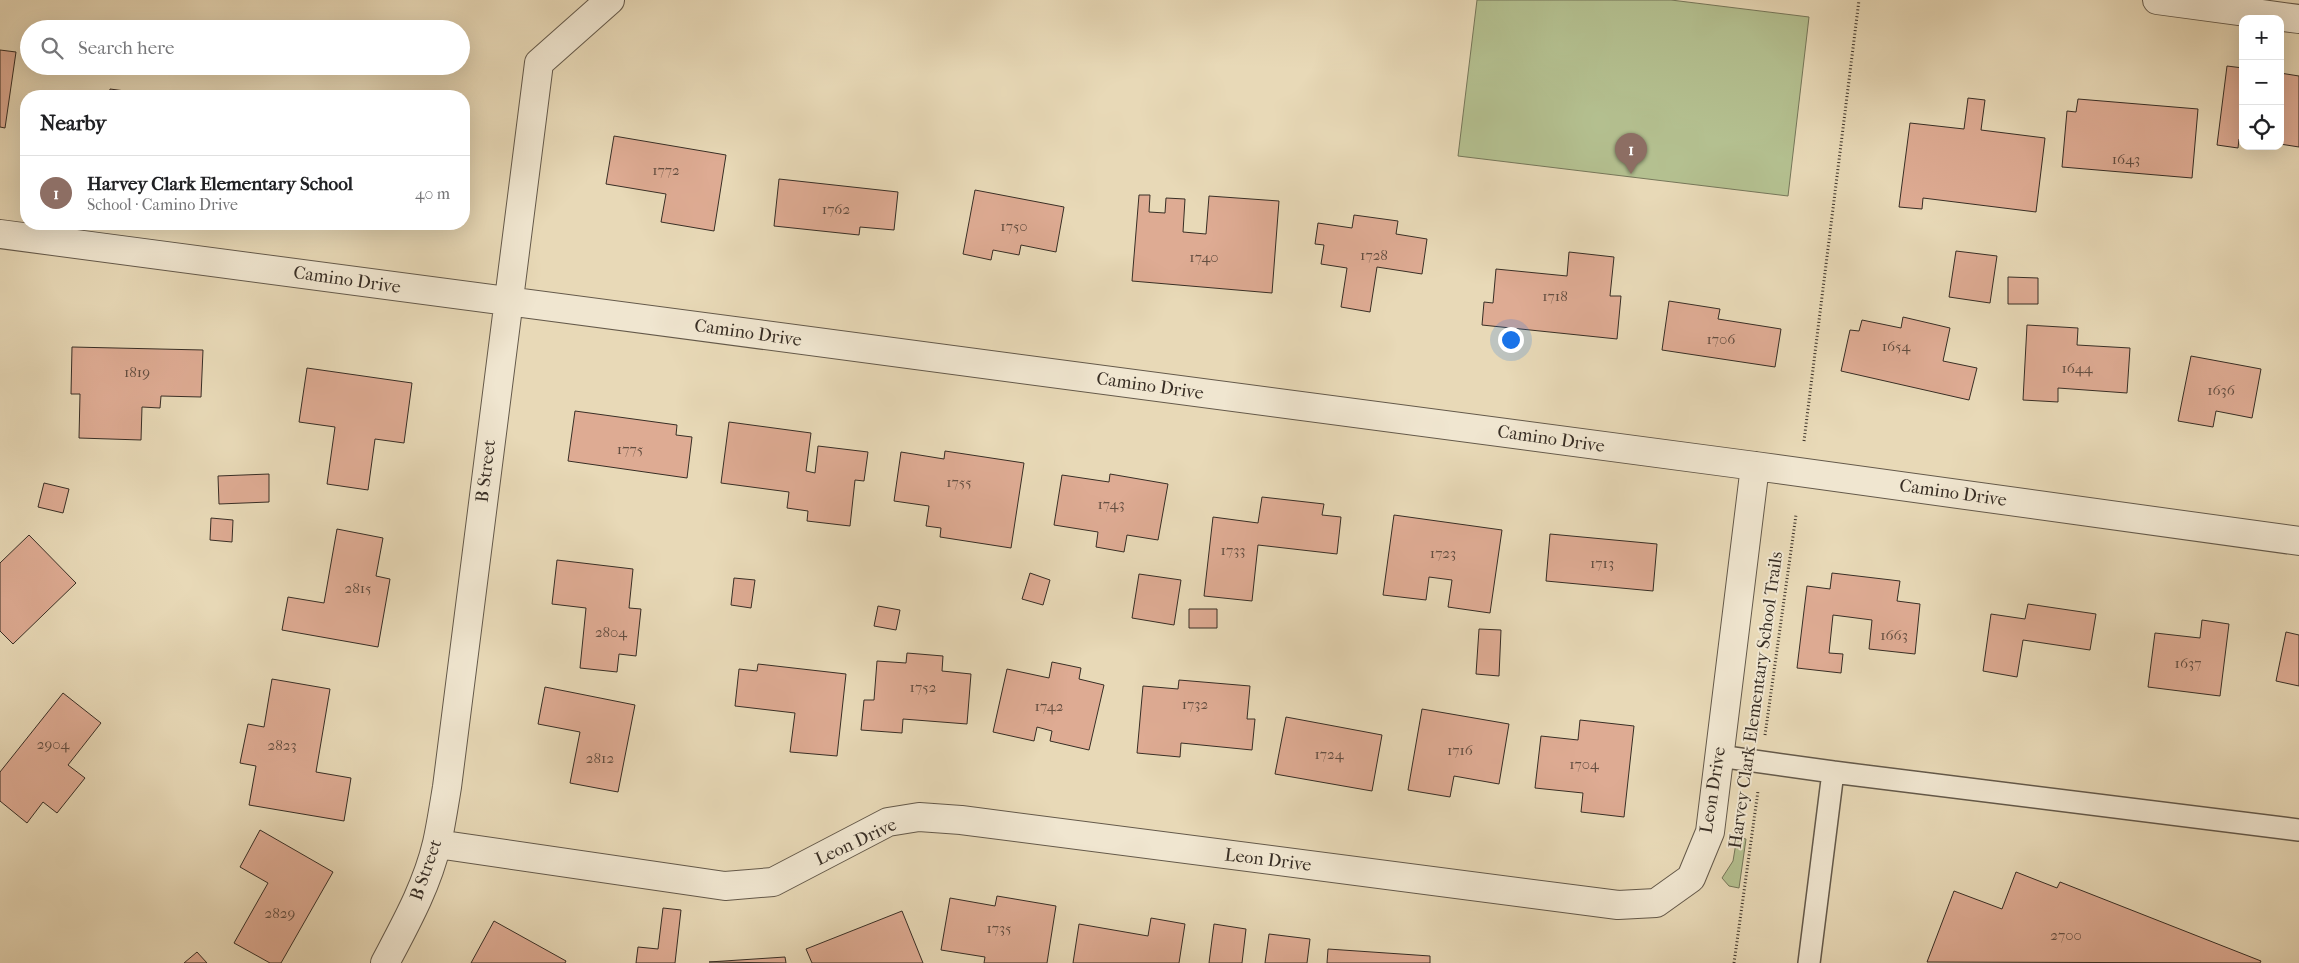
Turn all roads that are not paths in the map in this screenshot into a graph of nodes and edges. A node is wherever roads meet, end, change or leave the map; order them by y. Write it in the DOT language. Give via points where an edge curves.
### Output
graph roads {
  1 [pos="610,0"];
  2 [pos="2157,0"];
  3 [pos="2299,19"];
  4 [pos="0,234"];
  5 [pos="507,301"];
  6 [pos="1755,466"];
  7 [pos="2299,541"];
  8 [pos="1719,756"];
  9 [pos="1833,772"];
  10 [pos="2299,830"];
  11 [pos="437,844"];
  12 [pos="385,963"];
  13 [pos="1810,963"];
  1 -- 5 [label="street, B Street" via="539,63"];
  2 -- 3 [label="street"];
  4 -- 5 [label="street, Camino Drive"];
  5 -- 6 [label="street, Camino Drive"];
  5 -- 11 [label="street, B Street" via="447,787"];
  6 -- 7 [label="street, Camino Drive"];
  6 -- 8 [label="street, Leon Drive"];
  8 -- 9 [label="lane"];
  8 -- 11 [label="street, Leon Drive" via="1710,832 1691,878 1656,903 1618,905 919,817 888,822 773,882 725,886"];
  9 -- 10 [label="lane"];
  9 -- 13 [label="lane"];
  11 -- 12 [label="street, B Street" via="427,876"];
}
